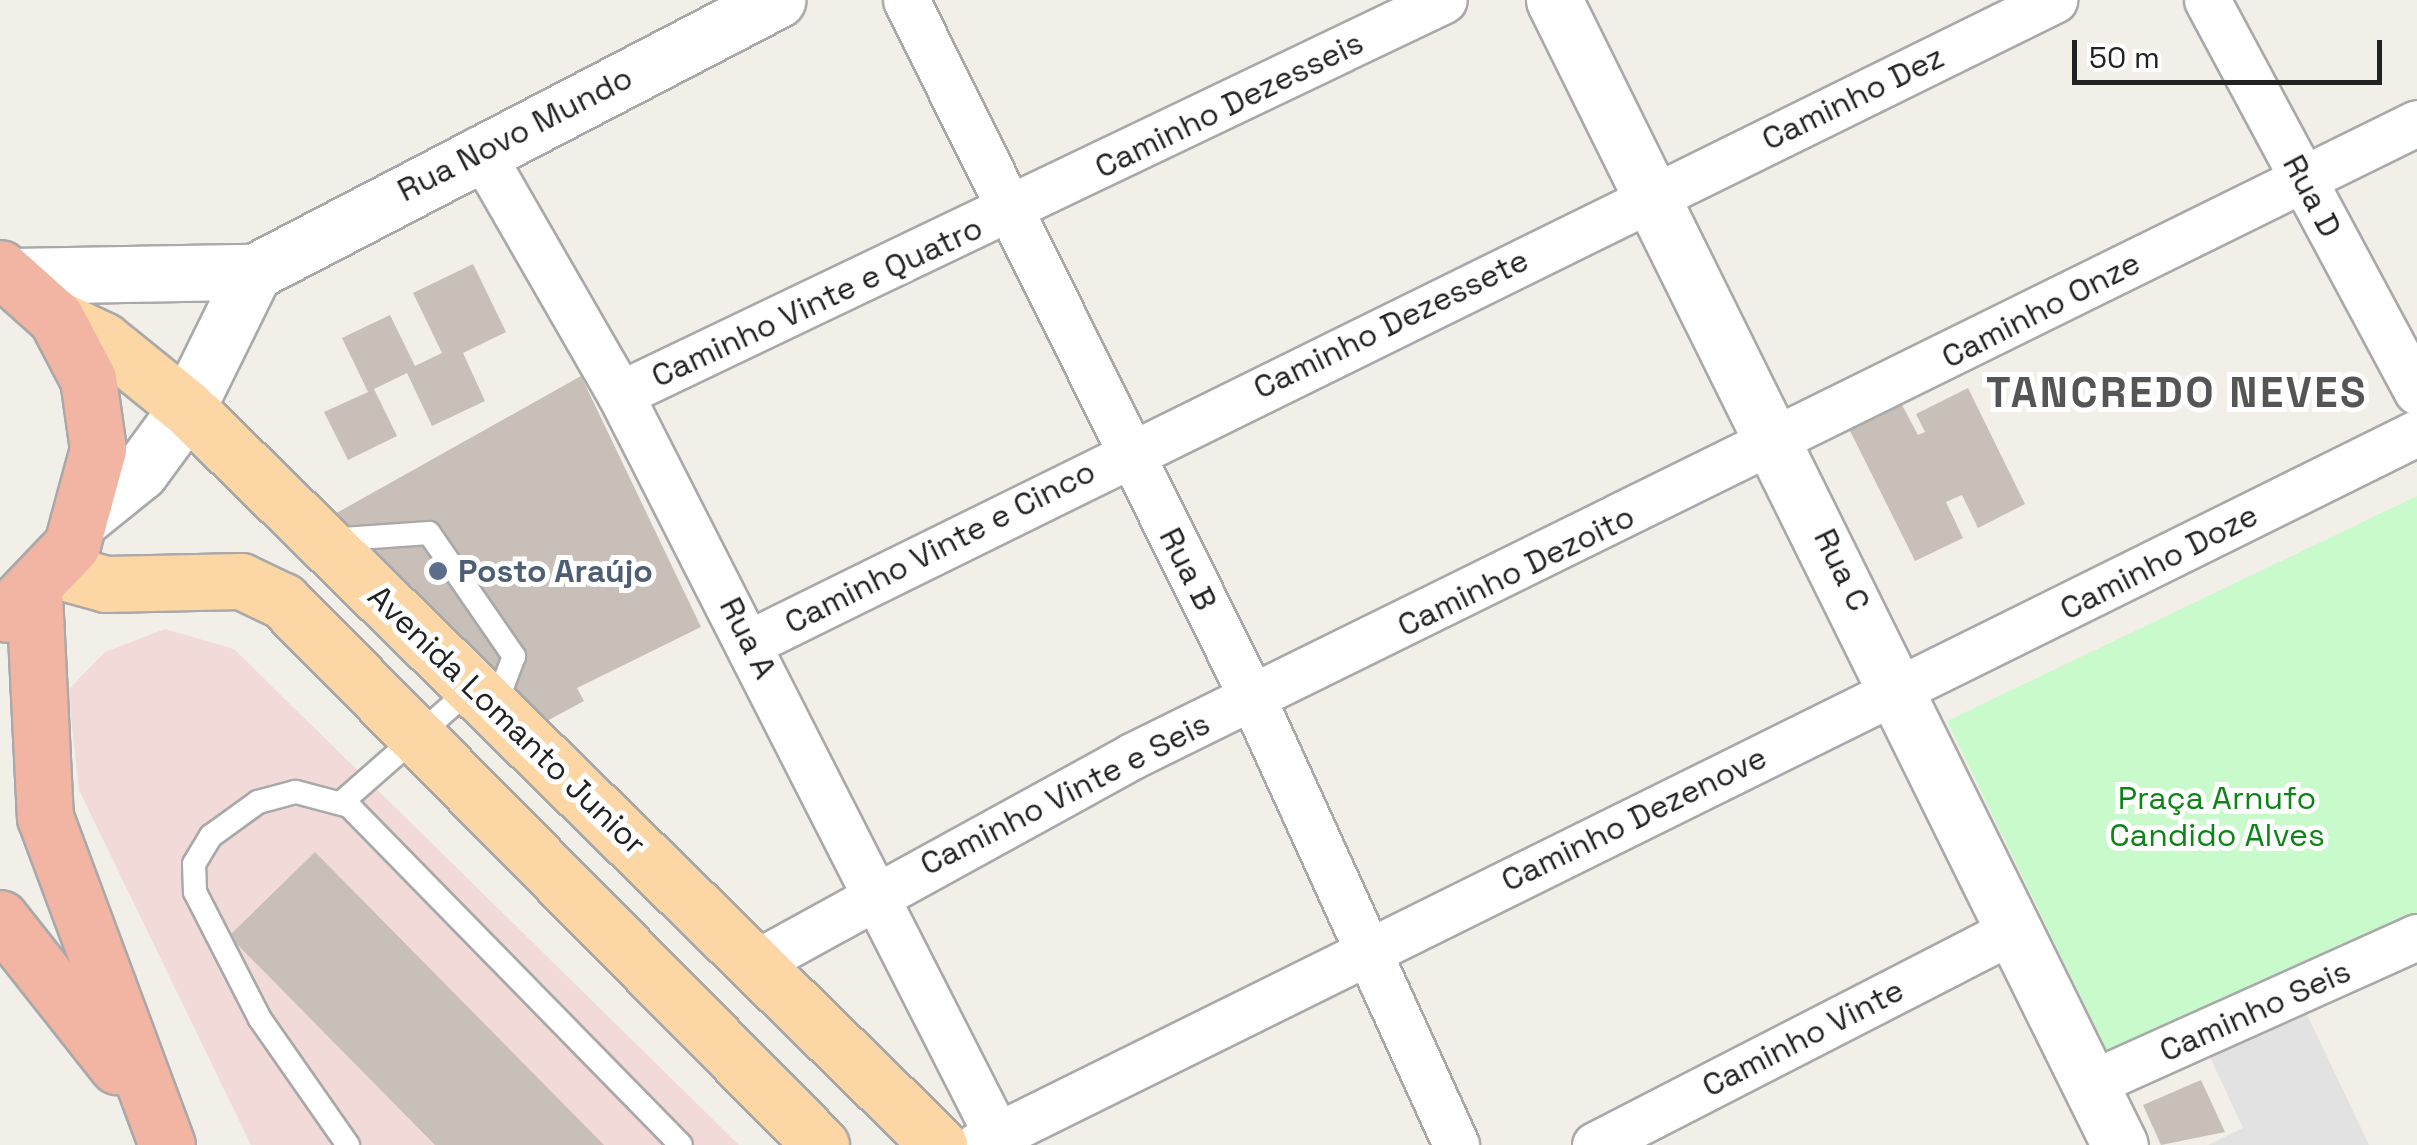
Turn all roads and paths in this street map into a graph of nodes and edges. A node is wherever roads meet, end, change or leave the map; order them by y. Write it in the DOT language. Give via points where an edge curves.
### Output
graph roads {
  1 [pos="778,0"];
  2 [pos="906,0"];
  3 [pos="1444,0"];
  4 [pos="1554,0"];
  5 [pos="2054,0"];
  6 [pos="2207,0"];
  7 [pos="2417,123"];
  8 [pos="479,150"];
  9 [pos="2304,180"];
  10 [pos="1652,197"];
  11 [pos="1014,210"];
  12 [pos="7,272"];
  13 [pos="254,272"];
  14 [pos="56,318"];
  15 [pos="2417,391"];
  16 [pos="620,394"];
  17 [pos="188,408"];
  18 [pos="2417,433"];
  19 [pos="1779,442"];
  20 [pos="1130,452"];
  21 [pos="84,518"];
  22 [pos="322,541"];
  23 [pos="30,594"];
  24 [pos="750,642"];
  25 [pos="1902,690"];
  26 [pos="485,694"];
  27 [pos="1253,699"];
  28 [pos="418,736"];
  29 [pos="342,802"];
  30 [pos="878,890"];
  31 [pos="0,918"];
  32 [pos="2012,931"];
  33 [pos="2417,937"];
  34 [pos="1367,949"];
  35 [pos="754,964"];
  36 [pos="2092,1083"];
  37 [pos="157,1124"];
  38 [pos="988,1141"];
  39 [pos="348,1145"];
  40 [pos="681,1145"];
  41 [pos="821,1145"];
  42 [pos="939,1145"];
  43 [pos="1456,1145"];
  44 [pos="1594,1145"];
  45 [pos="2120,1145"];
  1 -- 8 [label="street, Rua Novo Mundo"];
  2 -- 11 [label="street, Rua B"];
  3 -- 11 [label="street, Caminho Dezesseis"];
  4 -- 10 [label="street, Rua C"];
  5 -- 10 [label="street, Caminho Dez"];
  6 -- 9 [label="street, Rua D"];
  7 -- 9 [label="street, Caminho Onze"];
  8 -- 13 [label="street, Rua Novo Mundo"];
  8 -- 16 [label="street, Rua A"];
  9 -- 15 [label="street, Rua D"];
  9 -- 19 [label="street, Caminho Onze"];
  10 -- 19 [label="street, Rua C"];
  10 -- 20 [label="street, Caminho Dezessete"];
  11 -- 16 [label="street, Caminho Vinte e Quatro"];
  11 -- 20 [label="street, Rua B"];
  12 -- 13 [label="street"];
  12 -- 14 [label="highway"];
  13 -- 17 [label="street"];
  14 -- 17 [label="main road, Avenida Lomanto Junior" via="103,340"];
  14 -- 21 [label="highway" via="88,380 98,449"];
  16 -- 24 [label="street, Rua A"];
  17 -- 21 [label="street" via="140,472"];
  17 -- 22 [label="main road, Avenida Lomanto Junior"];
  18 -- 25 [label="street, Caminho Doze"];
  19 -- 25 [label="street, Rua C"];
  19 -- 27 [label="street, Caminho Dezoito"];
  20 -- 24 [label="street, Caminho Vinte e Cinco"];
  20 -- 27 [label="street, Rua B"];
  21 -- 23 [label="highway"];
  22 -- 26 [label="main road, Avenida Lomanto Junior"];
  22 -- 26 [label="lane" via="430,532 514,656"];
  23 -- 28 [label="main road" via="106,584 241,581 283,601"];
  23 -- 37 [label="highway" via="45,818"];
  24 -- 30 [label="street, Rua A"];
  25 -- 32 [label="street, Rua C"];
  25 -- 34 [label="street, Caminho Dezenove"];
  26 -- 28 [label="lane"];
  26 -- 35 [label="main road, Avenida Lomanto Junior"];
  27 -- 30 [label="street, Caminho Vinte e Seis"];
  27 -- 34 [label="street, Rua B"];
  28 -- 29 [label="lane"];
  28 -- 41 [label="main road"];
  29 -- 39 [label="lane" via="324,792 258,802 211,836 194,864 195,892 260,1019"];
  29 -- 40 [label="lane"];
  30 -- 35 [label="street, Caminho Vinte e Seis"];
  30 -- 38 [label="street, Rua A"];
  31 -- 37 [label="highway"];
  32 -- 36 [label="street, Rua C"];
  32 -- 44 [label="street, Caminho Vinte"];
  33 -- 36 [label="street, Caminho Seis"];
  34 -- 38 [label="street, Caminho Dezenove"];
  34 -- 43 [label="street, Rua B"];
  35 -- 42 [label="main road, Avenida Lomanto Junior"];
  36 -- 45 [label="street, Rua C"];
}
